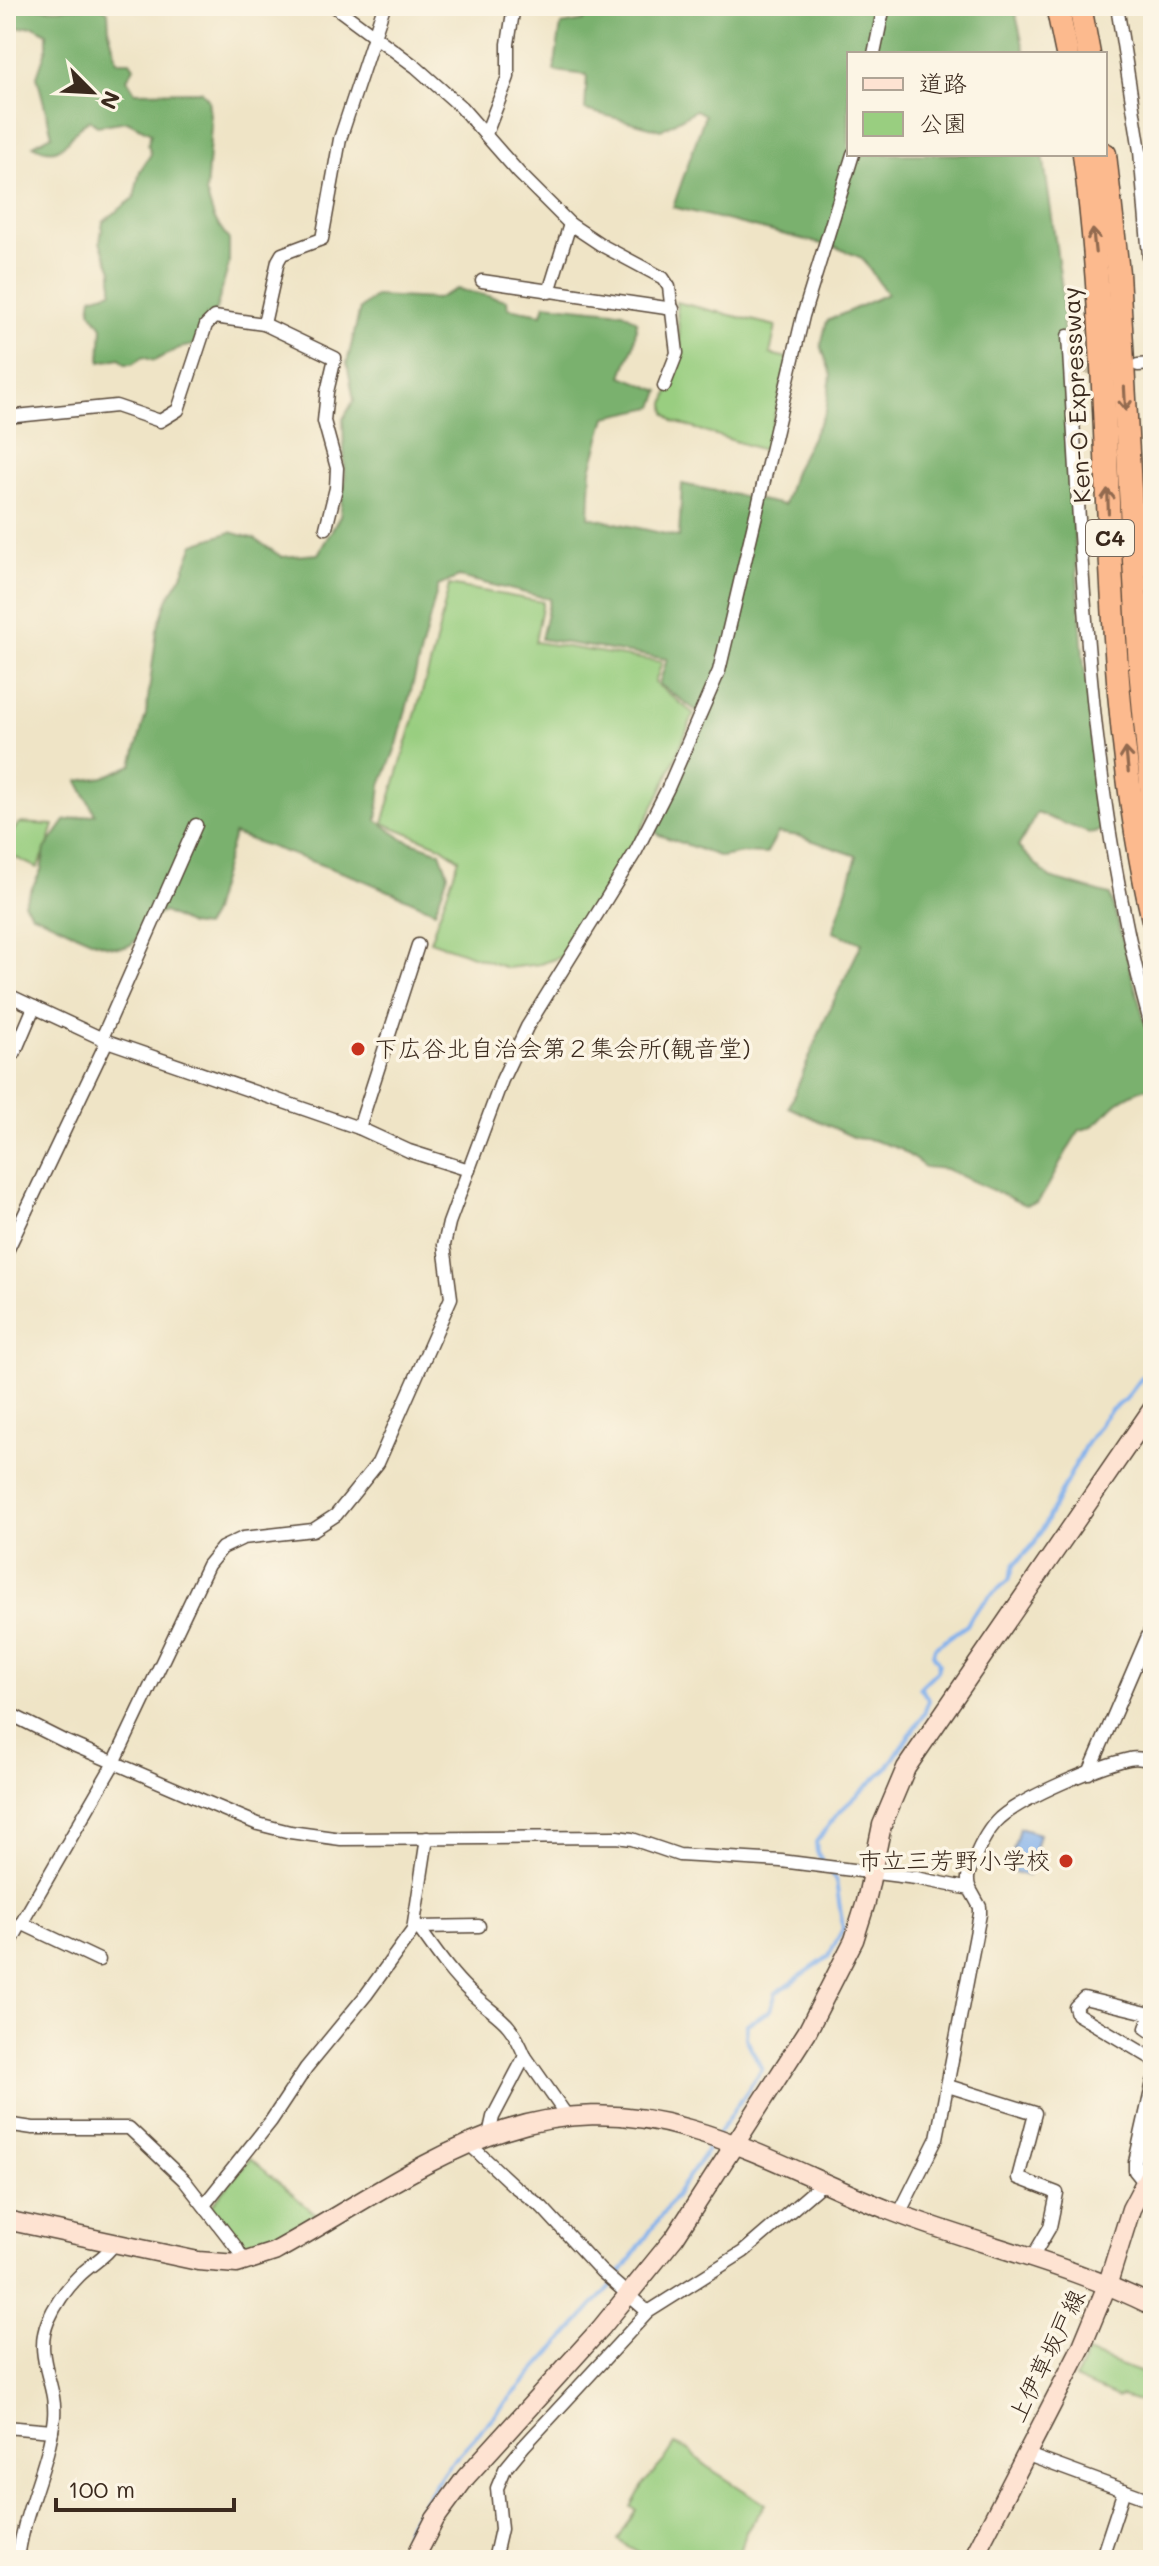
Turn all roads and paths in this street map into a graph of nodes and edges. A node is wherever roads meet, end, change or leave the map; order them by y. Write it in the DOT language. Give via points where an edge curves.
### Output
graph roads {
  1 [pos="334,6"];
  2 [pos="384,6"];
  3 [pos="514,6"];
  4 [pos="884,6"];
  5 [pos="1057,6"];
  6 [pos="1080,6"];
  7 [pos="1117,6"];
  8 [pos="374,37"];
  9 [pos="874,52"];
  10 [pos="1067,52"];
  11 [pos="1089,52"];
  12 [pos="486,134"];
  13 [pos="852,156"];
  14 [pos="1084,156"];
  15 [pos="1105,156"];
  16 [pos="570,224"];
  17 [pos="482,281"];
  18 [pos="549,292"];
  19 [pos="1153,303"];
  20 [pos="673,309"];
  21 [pos="264,324"];
  22 [pos="1068,336"];
  23 [pos="1153,364"];
  24 [pos="1138,365"];
  25 [pos="664,386"];
  26 [pos="6,417"];
  27 [pos="326,528"];
  28 [pos="1153,807"];
  29 [pos="196,825"];
  30 [pos="1153,920"];
  31 [pos="418,945"];
  32 [pos="1147,991"];
  33 [pos="9,996"];
  34 [pos="34,1007"];
  35 [pos="6,1011"];
  36 [pos="1153,1033"];
  37 [pos="104,1040"];
  38 [pos="14,1054"];
  39 [pos="359,1128"];
  40 [pos="469,1170"];
  41 [pos="6,1253"];
  42 [pos="1153,1410"];
  43 [pos="1153,1624"];
  44 [pos="6,1712"];
  45 [pos="1153,1762"];
  46 [pos="114,1763"];
  47 [pos="1089,1773"];
  48 [pos="427,1838"];
  49 [pos="871,1874"];
  50 [pos="970,1889"];
  51 [pos="21,1923"];
  52 [pos="416,1925"];
  53 [pos="479,1926"];
  54 [pos="6,1950"];
  55 [pos="99,1960"];
  56 [pos="1153,2033"];
  57 [pos="525,2056"];
  58 [pos="1153,2059"];
  59 [pos="1153,2082"];
  60 [pos="948,2086"];
  61 [pos="567,2116"];
  62 [pos="6,2124"];
  63 [pos="489,2135"];
  64 [pos="467,2142"];
  65 [pos="735,2145"];
  66 [pos="1148,2174"];
  67 [pos="823,2183"];
  68 [pos="204,2205"];
  69 [pos="899,2214"];
  70 [pos="6,2220"];
  71 [pos="115,2243"];
  72 [pos="1033,2256"];
  73 [pos="245,2263"];
  74 [pos="1108,2283"];
  75 [pos="629,2295"];
  76 [pos="1153,2306"];
  77 [pos="648,2312"];
  78 [pos="6,2427"];
  79 [pos="52,2431"];
  80 [pos="1025,2454"];
  81 [pos="1124,2490"];
  82 [pos="1153,2501"];
  83 [pos="18,2560"];
  84 [pos="414,2560"];
  85 [pos="494,2560"];
  86 [pos="972,2560"];
  87 [pos="1101,2560"];
  1 -- 8 [label="street"];
  2 -- 8 [label="street"];
  3 -- 12 [label="street" via="508,77"];
  4 -- 9 [label="street"];
  5 -- 10 [label="highway"];
  6 -- 11 [label="highway"];
  7 -- 19 [label="street" via="1140,151"];
  8 -- 12 [label="street" via="416,67"];
  8 -- 21 [label="street" via="340,139 322,239 282,254"];
  12 -- 16 [label="street"];
  13 -- 40 [label="street" via="803,316 719,671 636,851 527,1027"];
  30 -- 14 [label="highway, Ken-O Expressway / C4, one-way" via="1131,799 1118,670 1097,272"];
  15 -- 28 [label="highway, Ken-O Expressway / C4, one-way" via="1118,273"];
  16 -- 18 [label="street"];
  16 -- 20 [label="street" via="663,278"];
  17 -- 18 [label="street"];
  18 -- 20 [label="street"];
  20 -- 25 [label="street" via="677,353"];
  21 -- 26 [label="street" via="214,317 206,325 178,410 160,421 116,406"];
  21 -- 27 [label="street" via="335,358 324,421 337,468"];
  22 -- 32 [label="street" via="1077,369 1086,623 1097,727 1123,915"];
  23 -- 24 [label="street"];
  29 -- 37 [label="street"];
  31 -- 39 [label="street"];
  32 -- 36 [label="street"];
  33 -- 34 [label="street"];
  33 -- 35 [label="street"];
  34 -- 37 [label="street"];
  34 -- 38 [label="street"];
  37 -- 39 [label="street"];
  37 -- 41 [label="street"];
  39 -- 40 [label="street"];
  40 -- 46 [label="street" via="444,1245 451,1298 378,1463 336,1515 313,1530 243,1538 222,1548 208,1565"];
  42 -- 49 [label="street" via="915,1753 888,1807"];
  43 -- 47 [label="street"];
  44 -- 46 [label="street"];
  45 -- 47 [label="street" via="1128,1759"];
  46 -- 48 [label="street" via="258,1824 290,1832 341,1839"];
  46 -- 51 [label="street"];
  47 -- 50 [label="street" via="1003,1815 978,1851 967,1878"];
  48 -- 49 [label="street" via="617,1837 679,1855 781,1861"];
  48 -- 52 [label="street"];
  49 -- 50 [label="street"];
  49 -- 65 [label="street" via="860,1923 840,1971"];
  50 -- 60 [label="street" via="980,1914"];
  51 -- 54 [label="street"];
  51 -- 55 [label="street"];
  52 -- 53 [label="street"];
  52 -- 57 [label="street" via="469,1992 505,2020"];
  52 -- 68 [label="street"];
  56 -- 58 [label="street" via="1146,2028 1151,2014 1084,1998 1075,2007 1077,2014"];
  57 -- 61 [label="street"];
  57 -- 63 [label="street"];
  59 -- 66 [label="street" via="1135,2162 1135,2171"];
  60 -- 69 [label="street" via="937,2138"];
  60 -- 72 [label="street" via="1035,2113 1018,2178 1057,2193 1050,2227"];
  61 -- 63 [label="street"];
  61 -- 65 [label="street" via="632,2116"];
  62 -- 68 [label="street" via="129,2128"];
  63 -- 64 [label="street"];
  64 -- 73 [label="street" via="274,2252"];
  64 -- 75 [label="street" via="542,2207"];
  65 -- 67 [label="street"];
  65 -- 75 [label="street" via="688,2219"];
  66 -- 74 [label="street, 上伊草坂戸線"];
  67 -- 69 [label="street"];
  67 -- 77 [label="street" via="743,2252"];
  68 -- 73 [label="street"];
  69 -- 74 [label="street"];
  70 -- 71 [label="street"];
  71 -- 73 [label="street" via="198,2261"];
  71 -- 79 [label="street" via="79,2276 48,2322 43,2343 55,2402"];
  74 -- 76 [label="street"];
  74 -- 80 [label="street, 上伊草坂戸線" via="1079,2353"];
  75 -- 77 [label="street"];
  75 -- 84 [label="street" via="466,2477"];
  77 -- 85 [label="street" via="505,2469 497,2488 501,2529"];
  78 -- 79 [label="street"];
  79 -- 83 [label="street"];
  80 -- 81 [label="street"];
  80 -- 86 [label="street, 上伊草坂戸線"];
  81 -- 82 [label="street"];
  81 -- 87 [label="street"];
}
